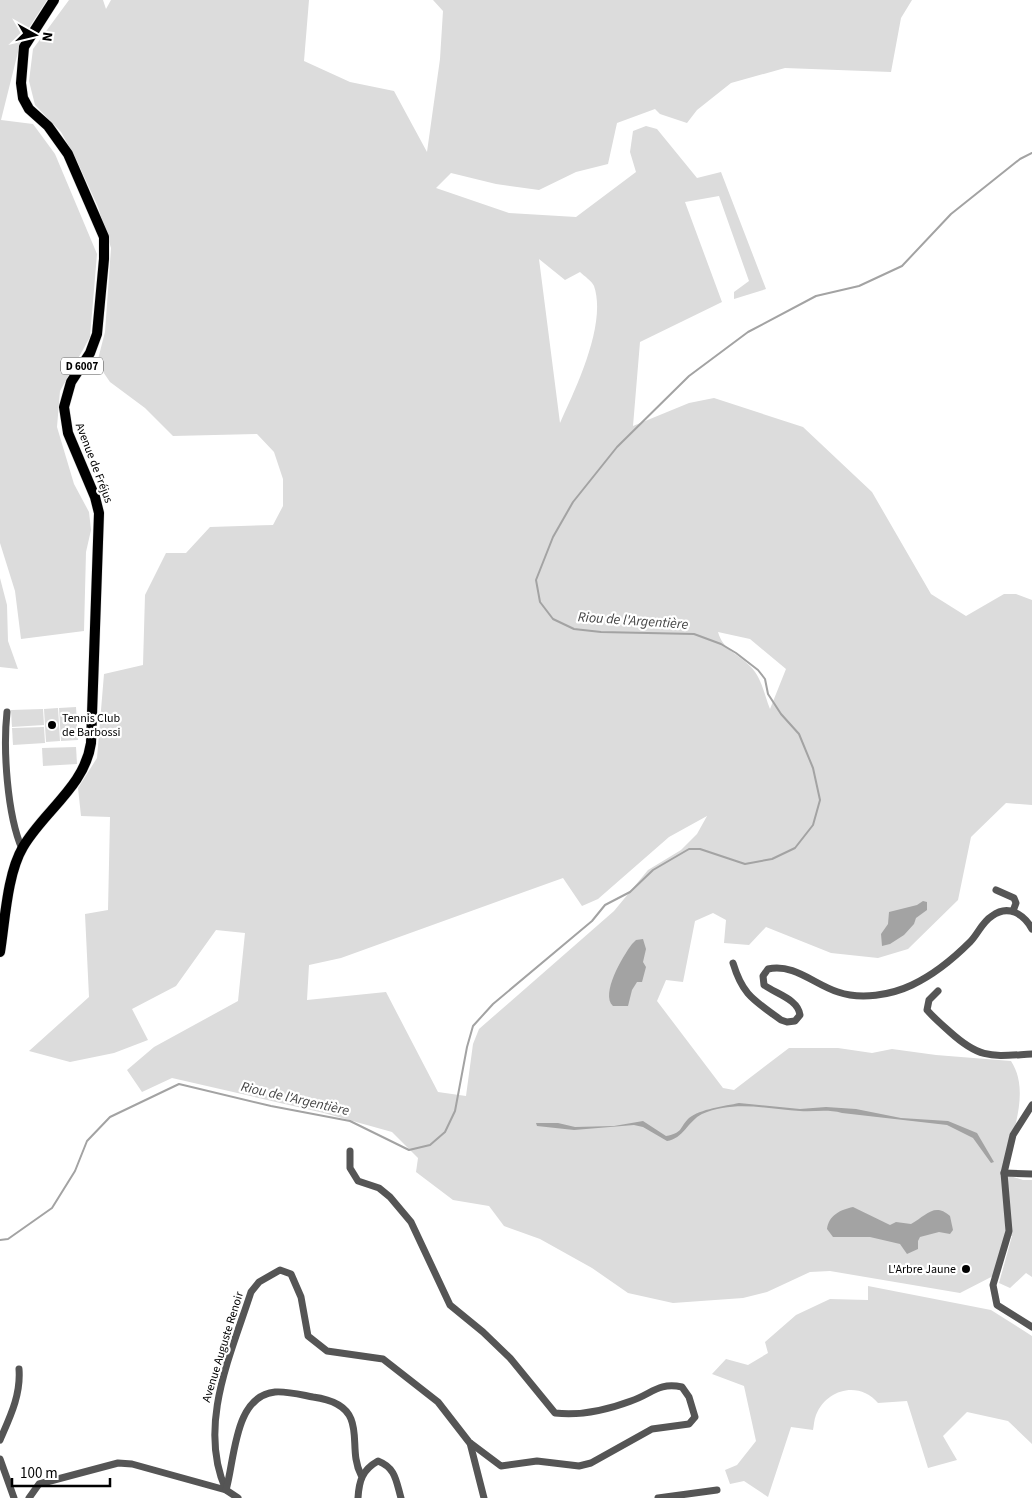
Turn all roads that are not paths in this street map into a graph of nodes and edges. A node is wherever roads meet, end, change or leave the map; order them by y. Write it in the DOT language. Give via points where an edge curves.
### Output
graph roads {
  1 [pos="54,0"];
  2 [pos="7,712"];
  3 [pos="22,849"];
  4 [pos="996,890"];
  5 [pos="1014,911"];
  6 [pos="1032,929"];
  7 [pos="0,952"];
  8 [pos="733,963"];
  9 [pos="938,991"];
  10 [pos="1032,1054"];
  11 [pos="1032,1105"];
  12 [pos="350,1150"];
  13 [pos="1004,1174"];
  14 [pos="1032,1174"];
  15 [pos="1032,1327"];
  16 [pos="19,1369"];
  17 [pos="0,1440"];
  18 [pos="469,1442"];
  19 [pos="0,1459"];
  20 [pos="361,1475"];
  21 [pos="226,1490"];
  22 [pos="717,1490"];
  23 [pos="14,1498"];
  24 [pos="29,1498"];
  25 [pos="238,1498"];
  26 [pos="358,1498"];
  27 [pos="401,1498"];
  28 [pos="484,1498"];
  29 [pos="658,1498"];
  1 -- 3 [label="main road, Avenue de Fréjus / D 6007" via="24,47 21,83 29,109 56,136 68,154 104,237 97,334 90,352 70,382 64,407 68,432 95,497 100,530 89,757 79,776"];
  2 -- 3 [label="street" via="8,785"];
  3 -- 7 [label="main road, Avenue de Fréjus / D 6007" via="13,873"];
  4 -- 5 [label="street" via="1014,898"];
  5 -- 6 [label="street" via="1021,914"];
  5 -- 8 [label="street" via="992,915 971,942 911,985 875,996 851,996 796,972 777,966 768,968 763,976 764,985 799,1008 800,1015 787,1022 746,993"];
  9 -- 10 [label="street" via="929,1000 928,1010 967,1047 994,1056"];
  11 -- 13 [label="street" via="1013,1135"];
  12 -- 18 [label="street, Avenue Auguste Renoir" via="350,1168 358,1181 379,1188 411,1222 450,1306 510,1358 555,1413 571,1415 599,1410 633,1401 668,1384 682,1387 695,1417 689,1424 652,1429 591,1463 579,1466 537,1461 501,1466"];
  13 -- 14 [label="street"];
  13 -- 15 [label="street" via="1009,1231 993,1295 997,1305"];
  16 -- 17 [label="street" via="14,1410"];
  18 -- 21 [label="street, Avenue Auguste Renoir" via="438,1402 384,1359 326,1351 308,1336 295,1281 291,1274 280,1270 259,1282 251,1292 220,1390 214,1420 220,1478"];
  18 -- 28 [label="street" via="477,1462"];
  19 -- 23 [label="street"];
  20 -- 21 [label="street" via="355,1463 351,1419 342,1408 330,1399 276,1392 260,1396 248,1407 241,1422"];
  20 -- 26 [label="street"];
  20 -- 27 [label="street" via="378,1461 387,1465 394,1471"];
  21 -- 24 [label="street" via="118,1463 39,1484"];
  21 -- 25 [label="street"];
  22 -- 29 [label="street"];
}
